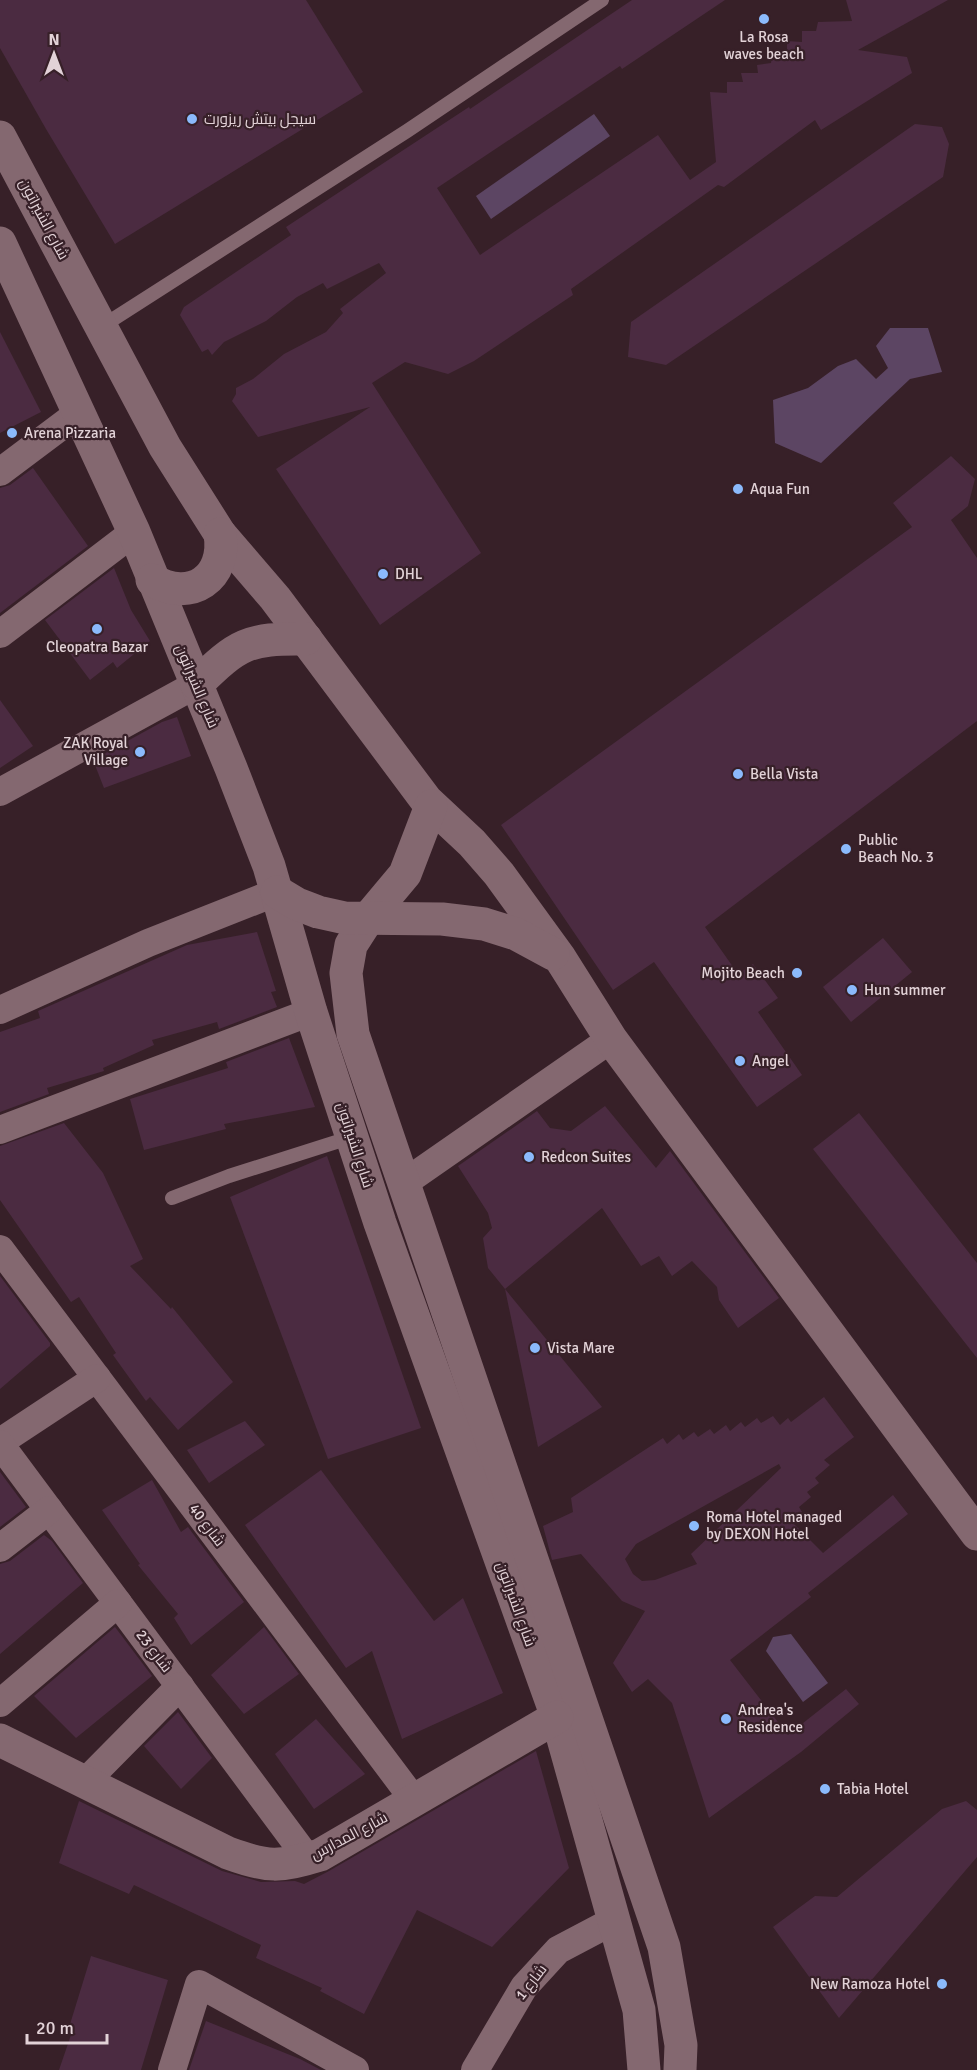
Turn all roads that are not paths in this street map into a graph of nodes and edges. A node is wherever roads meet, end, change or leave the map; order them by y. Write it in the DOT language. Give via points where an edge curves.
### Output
graph roads {
  1 [pos="602,0"];
  2 [pos="0,137"];
  3 [pos="0,243"];
  4 [pos="101,327"];
  5 [pos="80,412"];
  6 [pos="0,472"];
  7 [pos="134,532"];
  8 [pos="220,534"];
  9 [pos="152,580"];
  10 [pos="0,634"];
  11 [pos="306,639"];
  12 [pos="197,684"];
  13 [pos="0,792"];
  14 [pos="431,806"];
  15 [pos="277,892"];
  16 [pos="369,917"];
  17 [pos="560,958"];
  18 [pos="0,1010"];
  19 [pos="311,1012"];
  20 [pos="611,1039"];
  21 [pos="0,1130"];
  22 [pos="352,1137"];
  23 [pos="404,1183"];
  24 [pos="172,1198"];
  25 [pos="0,1250"];
  26 [pos="97,1378"];
  27 [pos="0,1443"];
  28 [pos="49,1510"];
  29 [pos="977,1534"];
  30 [pos="0,1548"];
  31 [pos="118,1603"];
  32 [pos="180,1686"];
  33 [pos="0,1703"];
  34 [pos="557,1717"];
  35 [pos="0,1740"];
  36 [pos="84,1783"];
  37 [pos="414,1800"];
  38 [pos="308,1859"];
  39 [pos="613,1921"];
  40 [pos="306,2058"];
  41 [pos="172,2070"];
  42 [pos="355,2070"];
  43 [pos="475,2070"];
  44 [pos="644,2070"];
  45 [pos="680,2070"];
  1 -- 4 [label="lane" via="407,131"];
  2 -- 4 [label="street, شارع الشيراتون"];
  3 -- 5 [label="street, شارع الشيراتون"];
  4 -- 8 [label="street, شارع الشيراتون" via="165,447"];
  5 -- 6 [label="street"];
  5 -- 7 [label="street, شارع الشيراتون"];
  7 -- 9 [label="street, شارع الشيراتون"];
  7 -- 10 [label="street"];
  8 -- 9 [label="street" via="220,561 204,582 178,590"];
  8 -- 11 [label="street, شارع الشيراتون"];
  9 -- 12 [label="street, شارع الشيراتون"];
  11 -- 12 [label="street" via="258,641 238,647"];
  11 -- 14 [label="street, شارع الشيراتون"];
  12 -- 13 [label="street"];
  12 -- 15 [label="street, شارع الشيراتون"];
  14 -- 16 [label="street, شارع الشيراتون" via="405,873"];
  14 -- 17 [label="street, شارع الشيراتون" via="499,873"];
  15 -- 16 [label="street" via="318,912 345,918"];
  15 -- 18 [label="street" via="148,943"];
  15 -- 19 [label="street, شارع الشيراتون"];
  16 -- 17 [label="street" via="484,924 516,934"];
  16 -- 23 [label="street, شارع الشيراتون" via="351,945 346,973 348,1001 353,1034"];
  17 -- 20 [label="street, شارع الشيراتون"];
  19 -- 21 [label="street"];
  19 -- 22 [label="street, شارع الشيراتون"];
  20 -- 23 [label="street"];
  20 -- 29 [label="street, شارع الشيراتون"];
  22 -- 24 [label="lane"];
  22 -- 34 [label="street, شارع الشيراتون"];
  23 -- 45 [label="street, شارع الشيراتون" via="664,1947 681,2044"];
  25 -- 26 [label="street, شارع 40"];
  26 -- 27 [label="street"];
  26 -- 37 [label="street, شارع 40"];
  27 -- 28 [label="street, شارع 23"];
  28 -- 30 [label="street"];
  28 -- 31 [label="street, شارع 23"];
  31 -- 32 [label="street, شارع 23"];
  31 -- 33 [label="street"];
  32 -- 36 [label="street"];
  32 -- 38 [label="street, شارع 23"];
  34 -- 37 [label="street, شارع المدارس"];
  34 -- 39 [label="street, شارع الشيراتون"];
  35 -- 36 [label="street, شارع المدارس"];
  36 -- 38 [label="street, شارع المدارس" via="258,1864 286,1865"];
  37 -- 38 [label="street, شارع المدارس"];
  39 -- 43 [label="street, شارع 1" via="558,1950 524,1987"];
  39 -- 44 [label="street, شارع الشيراتون" via="639,2010"];
  40 -- 41 [label="street" via="199,1984"];
  40 -- 42 [label="street"];
}
